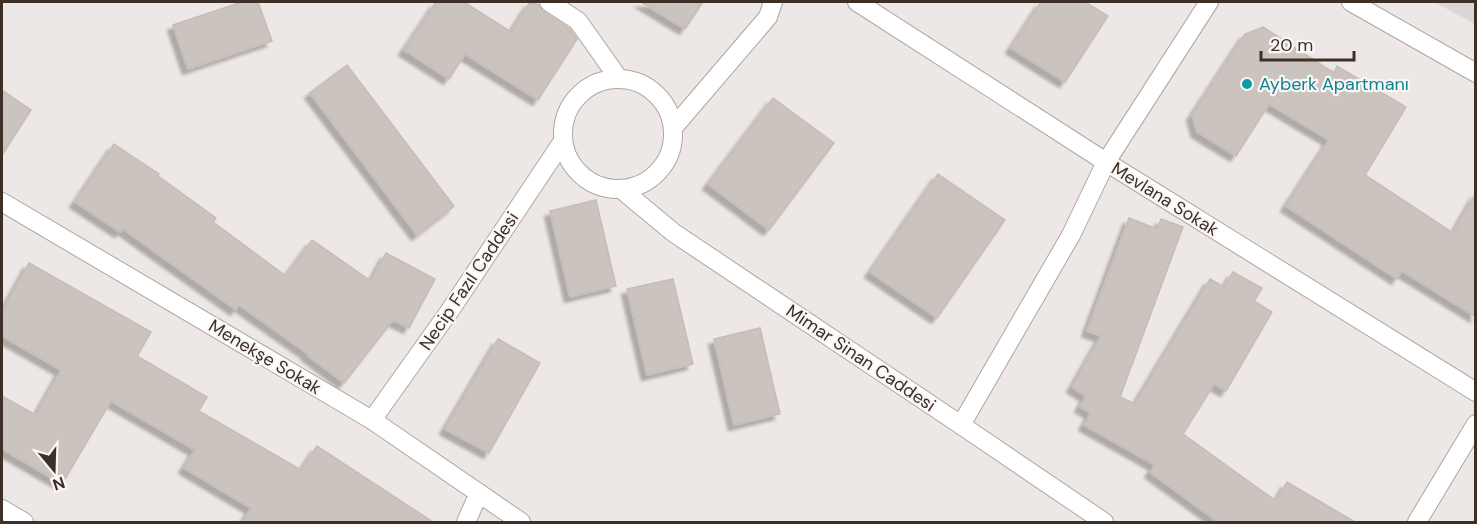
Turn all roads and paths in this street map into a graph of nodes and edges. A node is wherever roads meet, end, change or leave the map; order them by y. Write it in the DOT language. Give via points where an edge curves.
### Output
graph roads {
  1 [pos="549,2"];
  2 [pos="773,2"];
  3 [pos="857,2"];
  4 [pos="1209,2"];
  5 [pos="1351,2"];
  6 [pos="1476,73"];
  7 [pos="619,79"];
  8 [pos="673,128"];
  9 [pos="563,141"];
  10 [pos="1106,162"];
  11 [pos="621,189"];
  12 [pos="2,202"];
  13 [pos="1476,392"];
  14 [pos="372,420"];
  15 [pos="1476,424"];
  16 [pos="961,425"];
  17 [pos="479,493"];
  18 [pos="2,509"];
  19 [pos="24,522"];
  20 [pos="466,522"];
  21 [pos="521,522"];
  22 [pos="1101,522"];
  23 [pos="1417,522"];
  1 -- 7 [label="street" via="578,21"];
  2 -- 8 [label="street" via="768,17"];
  3 -- 10 [label="street, Mevlana Sokak"];
  4 -- 10 [label="street"];
  5 -- 6 [label="street"];
  7 -- 8 [label="street" via="649,89 669,113"];
  7 -- 9 [label="street" via="584,91 571,105 564,122"];
  8 -- 11 [label="street" via="672,146 654,176"];
  9 -- 11 [label="street" via="567,157 589,182"];
  9 -- 14 [label="street, Necip Fazıl Caddesi"];
  10 -- 13 [label="street, Mevlana Sokak"];
  10 -- 16 [label="street" via="1071,235"];
  11 -- 16 [label="street, Mimar Sinan Caddesi" via="674,233"];
  12 -- 14 [label="street, Menekşe Sokak"];
  14 -- 17 [label="street, Menekşe Sokak"];
  15 -- 23 [label="street"];
  16 -- 22 [label="street, Mimar Sinan Caddesi"];
  17 -- 20 [label="street"];
  17 -- 21 [label="street, Menekşe Sokak"];
  18 -- 19 [label="street"];
}
